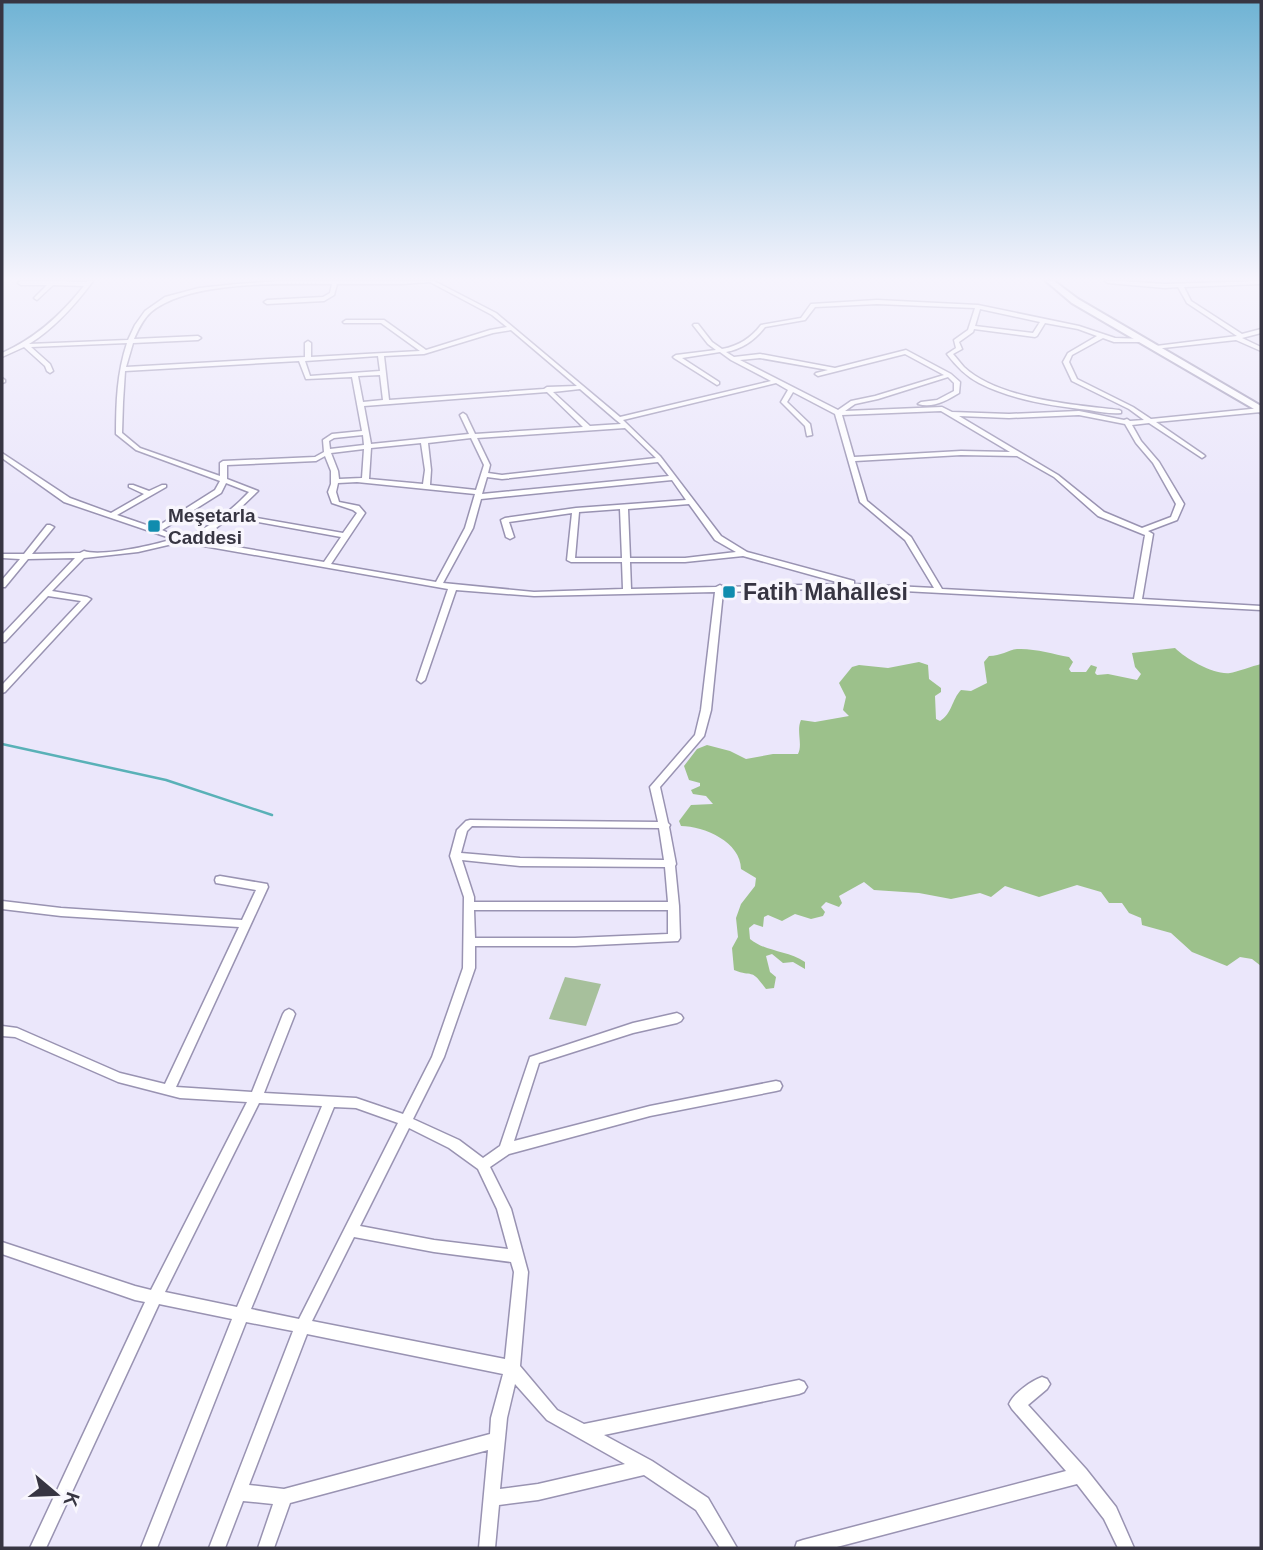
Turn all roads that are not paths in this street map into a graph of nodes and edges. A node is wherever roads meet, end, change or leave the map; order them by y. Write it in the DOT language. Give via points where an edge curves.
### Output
graph roads {
  1 [pos="34,353"];
  2 [pos="127,353"];
  3 [pos="306,353"];
  4 [pos="395,353"];
  5 [pos="540,353"];
  6 [pos="704,353"];
  7 [pos="725,353"];
  8 [pos="901,353"];
  9 [pos="908,353"];
  10 [pos="952,353"];
  11 [pos="1071,353"];
  12 [pos="1165,353"];
  13 [pos="381,354"];
  14 [pos="305,358"];
  15 [pos="733,359"];
  16 [pos="124,369"];
  17 [pos="840,370"];
  18 [pos="50,371"];
  19 [pos="383,373"];
  20 [pos="818,374"];
  21 [pos="355,375"];
  22 [pos="949,375"];
  23 [pos="774,382"];
  24 [pos="717,383"];
  25 [pos="1083,386"];
  26 [pos="579,388"];
  27 [pos="547,389"];
  28 [pos="791,390"];
  29 [pos="386,402"];
  30 [pos="360,404"];
  31 [pos="882,410"];
  32 [pos="1261,410"];
  33 [pos="1119,412"];
  34 [pos="838,413"];
  35 [pos="949,414"];
  36 [pos="463,415"];
  37 [pos="618,419"];
  38 [pos="1148,420"];
  39 [pos="1129,423"];
  40 [pos="627,426"];
  41 [pos="589,429"];
  42 [pos="365,433"];
  43 [pos="809,435"];
  44 [pos="473,436"];
  45 [pos="424,441"];
  46 [pos="368,446"];
  47 [pos="326,454"];
  48 [pos="1018,454"];
  49 [pos="2,455"];
  50 [pos="1202,456"];
  51 [pos="853,459"];
  52 [pos="660,460"];
  53 [pos="484,475"];
  54 [pos="502,477"];
  55 [pos="672,478"];
  56 [pos="224,481"];
  57 [pos="337,481"];
  58 [pos="365,481"];
  59 [pos="131,486"];
  60 [pos="164,486"];
  61 [pos="426,487"];
  62 [pos="150,494"];
  63 [pos="510,494"];
  64 [pos="478,495"];
  65 [pos="689,502"];
  66 [pos="624,507"];
  67 [pos="576,510"];
  68 [pos="112,515"];
  69 [pos="229,515"];
  70 [pos="50,527"];
  71 [pos="156,531"];
  72 [pos="1142,531"];
  73 [pos="345,536"];
  74 [pos="510,537"];
  75 [pos="182,540"];
  76 [pos="84,553"];
  77 [pos="744,554"];
  78 [pos="2,556"];
  79 [pos="26,556"];
  80 [pos="628,561"];
  81 [pos="326,565"];
  82 [pos="439,584"];
  83 [pos="2,585"];
  84 [pos="453,587"];
  85 [pos="720,587"];
  86 [pos="872,588"];
  87 [pos="627,589"];
  88 [pos="940,592"];
  89 [pos="47,593"];
  90 [pos="1138,600"];
  91 [pos="1261,608"];
  92 [pos="2,640"];
  93 [pos="421,680"];
  94 [pos="2,691"];
  95 [pos="665,825"];
  96 [pos="455,856"];
  97 [pos="671,864"];
  98 [pos="220,880"];
  99 [pos="2,905"];
  100 [pos="470,906"];
  101 [pos="674,906"];
  102 [pos="246,923"];
  103 [pos="470,942"];
  104 [pos="289,1014"];
  105 [pos="677,1018"];
  106 [pos="2,1031"];
  107 [pos="776,1086"];
  108 [pos="168,1090"];
  109 [pos="256,1097"];
  110 [pos="330,1101"];
  111 [pos="406,1121"];
  112 [pos="505,1149"];
  113 [pos="483,1165"];
  114 [pos="350,1230"];
  115 [pos="2,1248"];
  116 [pos="517,1256"];
  117 [pos="155,1297"];
  118 [pos="241,1315"];
  119 [pos="302,1327"];
  120 [pos="512,1368"];
  121 [pos="1042,1384"];
  122 [pos="799,1387"];
  123 [pos="583,1432"];
  124 [pos="497,1440"];
  125 [pos="646,1467"];
  126 [pos="1080,1475"];
  127 [pos="238,1492"];
  128 [pos="284,1497"];
  129 [pos="492,1498"];
  130 [pos="38,1548"];
  131 [pos="149,1548"];
  132 [pos="217,1548"];
  133 [pos="266,1548"];
  134 [pos="487,1548"];
  135 [pos="729,1548"];
  136 [pos="803,1548"];
  137 [pos="1126,1548"];
  1 -- 18 [label="street"];
  2 -- 16 [label="street"];
  3 -- 14 [label="street"];
  4 -- 13 [label="street"];
  5 -- 26 [label="street"];
  6 -- 24 [label="street" via="676,357"];
  7 -- 15 [label="street"];
  8 -- 17 [label="street"];
  9 -- 22 [label="street"];
  10 -- 33 [label="street" via="955,363 998,389 1079,409"];
  11 -- 25 [label="street" via="1066,362 1074,380"];
  12 -- 32 [label="street"];
  13 -- 14 [label="street"];
  13 -- 19 [label="street"];
  14 -- 16 [label="street"];
  14 -- 21 [label="street" via="308,378"];
  15 -- 17 [label="street" via="760,356"];
  15 -- 23 [label="street"];
  16 -- 56 [label="street" via="119,434 138,449"];
  17 -- 20 [label="street"];
  19 -- 21 [label="street"];
  19 -- 29 [label="street"];
  21 -- 30 [label="street"];
  22 -- 31 [label="street" via="957,382 953,397"];
  22 -- 34 [label="street" via="853,402"];
  23 -- 28 [label="street"];
  23 -- 37 [label="street"];
  25 -- 33 [label="street" via="1087,395"];
  25 -- 38 [label="street"];
  26 -- 27 [label="street"];
  26 -- 37 [label="street"];
  27 -- 29 [label="street"];
  27 -- 41 [label="street"];
  28 -- 34 [label="street"];
  28 -- 43 [label="street" via="784,402 808,425"];
  29 -- 30 [label="street"];
  30 -- 42 [label="street"];
  31 -- 34 [label="street"];
  31 -- 35 [label="street" via="942,409"];
  32 -- 38 [label="street"];
  33 -- 39 [label="street"];
  34 -- 51 [label="street"];
  35 -- 39 [label="street" via="1079,414"];
  35 -- 48 [label="street"];
  36 -- 44 [label="street"];
  37 -- 40 [label="street"];
  38 -- 39 [label="street"];
  38 -- 50 [label="street"];
  39 -- 72 [label="street" via="1180,504 1174,518"];
  40 -- 41 [label="street"];
  40 -- 52 [label="street"];
  41 -- 44 [label="street"];
  42 -- 46 [label="street"];
  42 -- 47 [label="street" via="329,438"];
  44 -- 45 [label="street"];
  44 -- 53 [label="street" via="486,465"];
  45 -- 46 [label="street"];
  45 -- 61 [label="street"];
  46 -- 47 [label="street"];
  46 -- 58 [label="street"];
  47 -- 56 [label="street" via="316,459 223,463"];
  47 -- 57 [label="street"];
  48 -- 51 [label="street"];
  48 -- 72 [label="street" via="1056,476 1101,514"];
  49 -- 68 [label="street" via="67,500"];
  51 -- 88 [label="street" via="864,502 908,539"];
  52 -- 54 [label="street"];
  52 -- 55 [label="street"];
  53 -- 54 [label="street"];
  53 -- 64 [label="street"];
  54 -- 63 [label="street"];
  55 -- 63 [label="street"];
  55 -- 65 [label="street"];
  56 -- 69 [label="street" via="254,491"];
  56 -- 71 [label="street" via="218,491"];
  57 -- 58 [label="street"];
  57 -- 73 [label="street" via="332,492 336,503 361,513"];
  58 -- 61 [label="street"];
  59 -- 62 [label="street"];
  60 -- 62 [label="street"];
  61 -- 64 [label="street"];
  62 -- 68 [label="street"];
  63 -- 64 [label="street"];
  64 -- 82 [label="street" via="469,528"];
  65 -- 66 [label="street"];
  65 -- 77 [label="street" via="718,538"];
  66 -- 67 [label="street"];
  66 -- 80 [label="street"];
  67 -- 74 [label="street" via="505,520"];
  67 -- 80 [label="street" via="570,560"];
  68 -- 71 [label="street"];
  69 -- 73 [label="street"];
  69 -- 75 [label="street"];
  70 -- 79 [label="street"];
  71 -- 75 [label="street"];
  72 -- 90 [label="street" via="1149,539"];
  73 -- 81 [label="street"];
  75 -- 76 [label="street" via="128,551"];
  75 -- 81 [label="street"];
  76 -- 79 [label="street"];
  76 -- 89 [label="street"];
  77 -- 80 [label="street"];
  77 -- 86 [label="street"];
  78 -- 79 [label="street"];
  79 -- 83 [label="street"];
  80 -- 87 [label="street"];
  81 -- 82 [label="street"];
  82 -- 84 [label="street"];
  84 -- 87 [label="street" via="534,594"];
  84 -- 93 [label="street"];
  85 -- 86 [label="street"];
  85 -- 87 [label="street"];
  85 -- 95 [label="street" via="699,736 656,787"];
  86 -- 88 [label="street"];
  88 -- 90 [label="street"];
  89 -- 92 [label="street"];
  89 -- 94 [label="street" via="88,599"];
  90 -- 91 [label="street"];
  95 -- 96 [label="street" via="470,823 462,830"];
  95 -- 97 [label="street"];
  96 -- 97 [label="street" via="520,862"];
  96 -- 100 [label="street"];
  97 -- 101 [label="street"];
  98 -- 102 [label="street" via="264,887"];
  99 -- 102 [label="street"];
  100 -- 101 [label="street"];
  100 -- 103 [label="street"];
  101 -- 103 [label="street" via="674,938"];
  102 -- 108 [label="street"];
  103 -- 111 [label="street" via="469,968 443,1044"];
  104 -- 109 [label="street"];
  105 -- 112 [label="street" via="534,1060"];
  106 -- 108 [label="street" via="17,1033 118,1077"];
  107 -- 112 [label="street" via="650,1111"];
  108 -- 109 [label="street"];
  109 -- 110 [label="street"];
  109 -- 117 [label="street"];
  110 -- 111 [label="street" via="356,1103"];
  110 -- 118 [label="street"];
  111 -- 113 [label="street" via="454,1144"];
  111 -- 114 [label="street"];
  112 -- 113 [label="street"];
  113 -- 116 [label="street" via="504,1209"];
  114 -- 116 [label="street"];
  114 -- 119 [label="street"];
  115 -- 117 [label="street"];
  116 -- 120 [label="street" via="521,1272"];
  117 -- 118 [label="street"];
  117 -- 130 [label="street"];
  118 -- 119 [label="street"];
  118 -- 131 [label="street"];
  119 -- 120 [label="street"];
  119 -- 127 [label="street"];
  120 -- 123 [label="street" via="552,1415"];
  120 -- 124 [label="street"];
  121 -- 126 [label="street" via="1017,1404"];
  122 -- 123 [label="street"];
  123 -- 125 [label="street"];
  124 -- 128 [label="street"];
  124 -- 129 [label="street"];
  125 -- 129 [label="street"];
  125 -- 135 [label="street" via="702,1504"];
  126 -- 136 [label="street"];
  126 -- 137 [label="street" via="1110,1513"];
  127 -- 128 [label="street"];
  127 -- 132 [label="street"];
  128 -- 133 [label="street"];
  129 -- 134 [label="street"];
}
